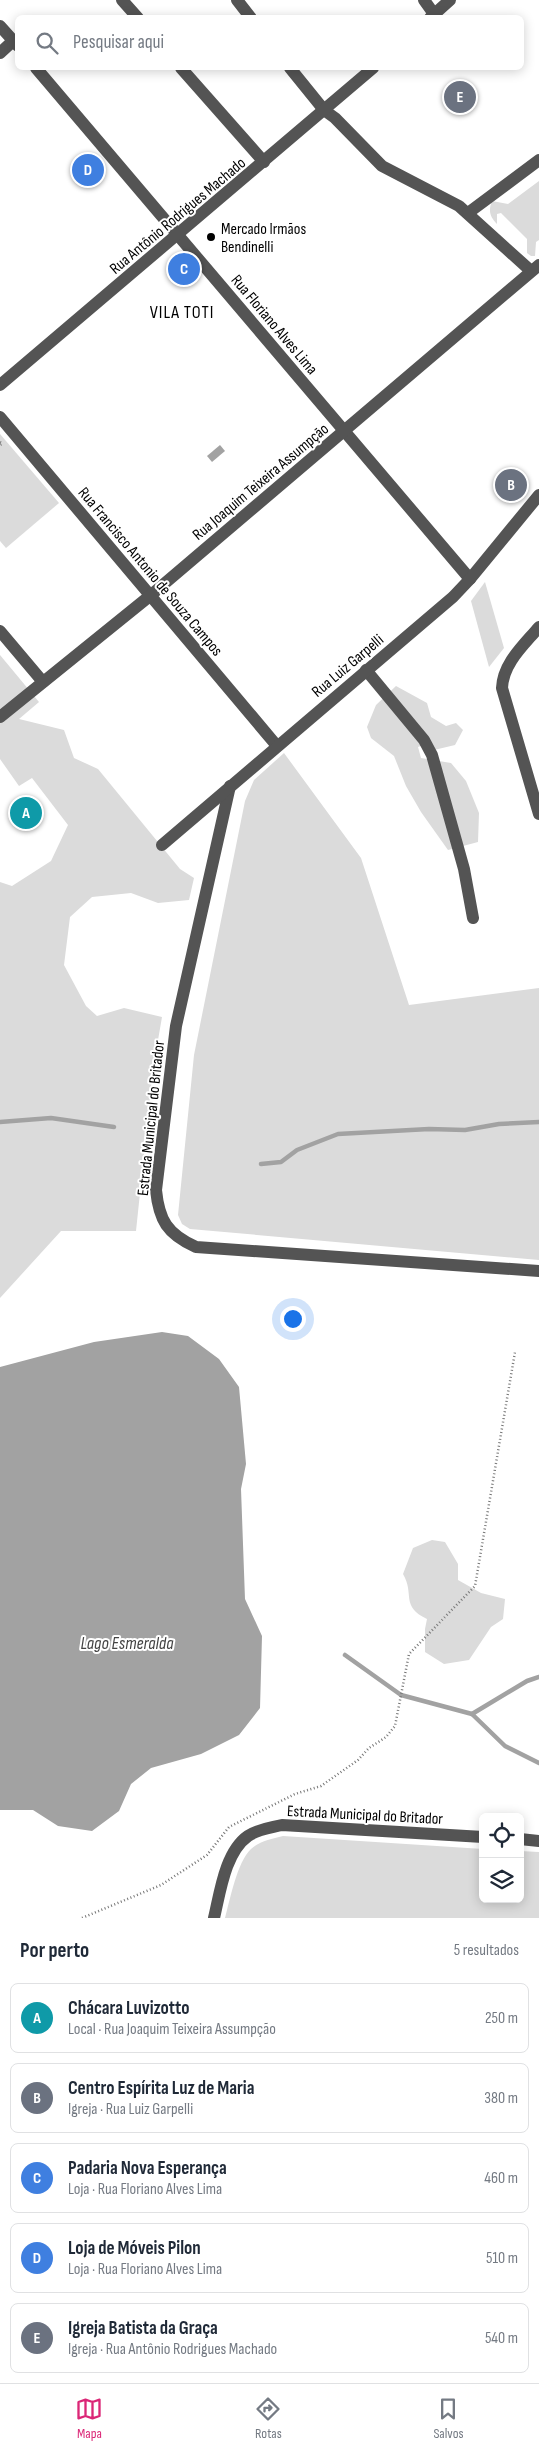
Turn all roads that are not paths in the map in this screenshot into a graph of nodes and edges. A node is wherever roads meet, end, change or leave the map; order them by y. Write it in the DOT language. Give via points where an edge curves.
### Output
graph roads {
  1 [pos="122,0"];
  2 [pos="237,0"];
  3 [pos="424,0"];
  4 [pos="450,0"];
  5 [pos="135,15"];
  6 [pos="249,15"];
  7 [pos="432,15"];
  8 [pos="433,15"];
  9 [pos="0,26"];
  10 [pos="15,44"];
  11 [pos="0,52"];
  12 [pos="38,70"];
  13 [pos="183,70"];
  14 [pos="292,70"];
  15 [pos="371,70"];
  16 [pos="324,110"];
  17 [pos="539,160"];
  18 [pos="264,162"];
  19 [pos="468,213"];
  20 [pos="179,235"];
  21 [pos="535,268"];
  22 [pos="0,385"];
  23 [pos="0,417"];
  24 [pos="344,431"];
  25 [pos="539,495"];
  26 [pos="470,579"];
  27 [pos="151,595"];
  28 [pos="539,627"];
  29 [pos="0,631"];
  30 [pos="366,670"];
  31 [pos="43,682"];
  32 [pos="0,717"];
  33 [pos="277,746"];
  34 [pos="230,786"];
  35 [pos="539,814"];
  36 [pos="162,845"];
  37 [pos="473,918"];
  38 [pos="539,1272"];
  39 [pos="479,1837"];
  40 [pos="524,1840"];
  41 [pos="539,1841"];
  42 [pos="214,1918"];
  1 -- 5 [label="street"];
  2 -- 6 [label="street"];
  3 -- 7 [label="street"];
  4 -- 8 [label="street"];
  9 -- 10 [label="street"];
  10 -- 11 [label="street"];
  12 -- 20 [label="street, Rua Floriano Alves Lima"];
  13 -- 18 [label="street"];
  14 -- 16 [label="street"];
  15 -- 16 [label="street, Rua Antônio Rodrigues Machado"];
  16 -- 18 [label="street, Rua Antônio Rodrigues Machado"];
  16 -- 19 [label="street" via="382,166"];
  17 -- 19 [label="street"];
  18 -- 20 [label="street, Rua Antônio Rodrigues Machado"];
  19 -- 21 [label="street"];
  20 -- 22 [label="street, Rua Antônio Rodrigues Machado"];
  20 -- 24 [label="street, Rua Floriano Alves Lima"];
  21 -- 24 [label="street, Rua Joaquim Teixeira Assumpção"];
  23 -- 27 [label="street, Rua Francisco Antonio de Souza Campos"];
  24 -- 26 [label="street, Rua Floriano Alves Lima"];
  24 -- 27 [label="street, Rua Joaquim Teixeira Assumpção"];
  25 -- 26 [label="street, Rua Luiz Garpelli"];
  26 -- 30 [label="street, Rua Luiz Garpelli"];
  27 -- 31 [label="street, Rua Joaquim Teixeira Assumpção"];
  27 -- 33 [label="street, Rua Francisco Antonio de Souza Campos"];
  28 -- 35 [label="street" via="502,676 502,688"];
  29 -- 31 [label="street"];
  30 -- 33 [label="street, Rua Luiz Garpelli"];
  30 -- 37 [label="street" via="432,754 464,869"];
  31 -- 32 [label="street, Rua Joaquim Teixeira Assumpção"];
  33 -- 34 [label="street, Rua Luiz Garpelli"];
  34 -- 36 [label="street, Rua Luiz Garpelli"];
  34 -- 38 [label="street, Estrada Municipal do Britador" via="171,1052 156,1190 158,1210 167,1227 180,1240 196,1247"];
  39 -- 42 [label="street, Estrada Municipal do Britador" via="282,1825 262,1829 239,1844"];
  40 -- 41 [label="street"];
}
